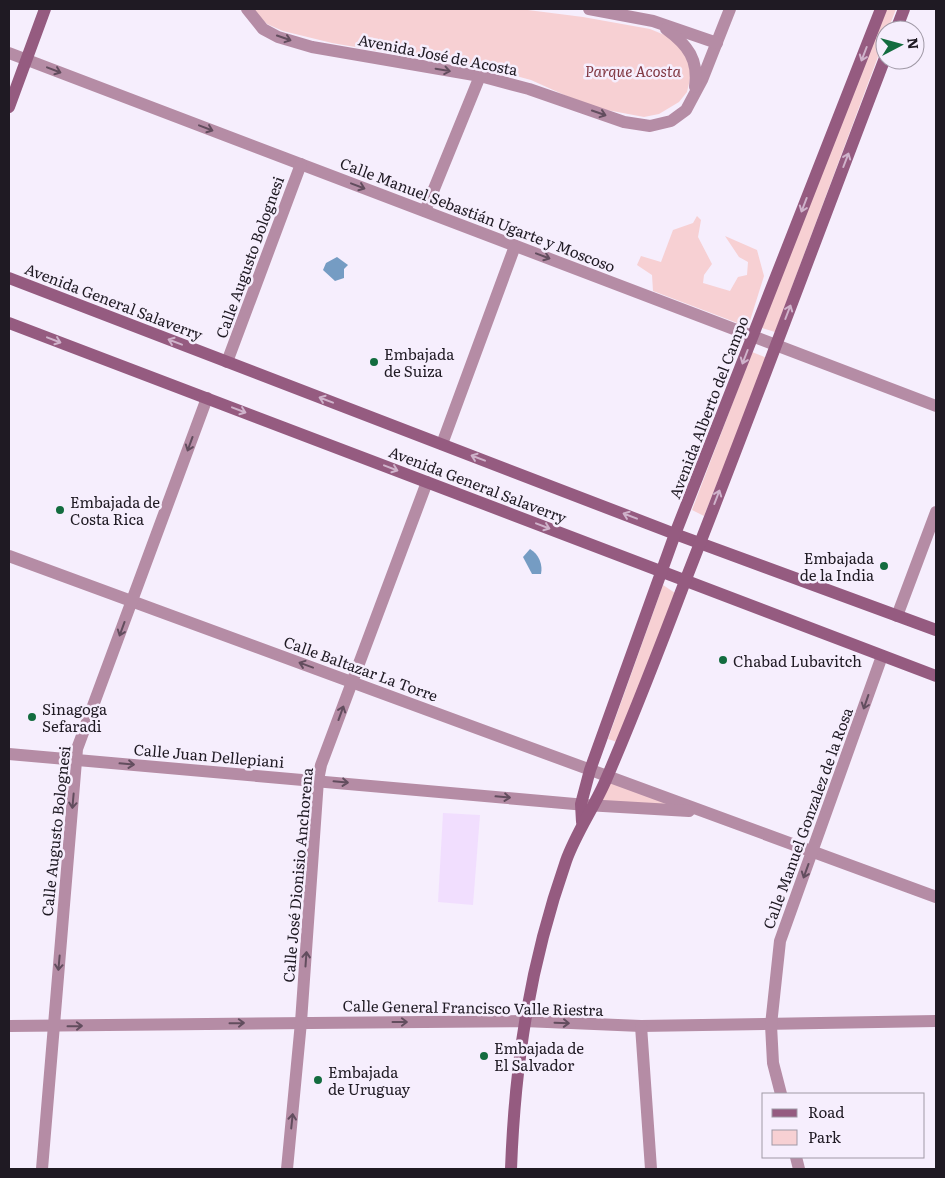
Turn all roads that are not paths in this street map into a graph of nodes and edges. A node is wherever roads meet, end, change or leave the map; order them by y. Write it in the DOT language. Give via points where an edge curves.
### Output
graph roads {
  1 [pos="45,9"];
  2 [pos="247,9"];
  3 [pos="589,9"];
  4 [pos="730,9"];
  5 [pos="881,9"];
  6 [pos="653,21"];
  7 [pos="717,43"];
  8 [pos="9,53"];
  9 [pos="26,60"];
  10 [pos="880,70"];
  11 [pos="480,76"];
  12 [pos="688,106"];
  13 [pos="9,107"];
  14 [pos="301,164"];
  15 [pos="425,211"];
  16 [pos="515,246"];
  17 [pos="9,278"];
  18 [pos="9,323"];
  19 [pos="753,336"];
  20 [pos="775,344"];
  21 [pos="227,362"];
  22 [pos="207,398"];
  23 [pos="936,406"];
  24 [pos="442,444"];
  25 [pos="427,482"];
  26 [pos="936,512"];
  27 [pos="675,534"];
  28 [pos="700,542"];
  29 [pos="9,556"];
  30 [pos="661,572"];
  31 [pos="686,581"];
  32 [pos="132,601"];
  33 [pos="897,616"];
  34 [pos="936,630"];
  35 [pos="882,656"];
  36 [pos="936,676"];
  37 [pos="352,682"];
  38 [pos="9,754"];
  39 [pos="76,760"];
  40 [pos="590,770"];
  41 [pos="607,777"];
  42 [pos="318,780"];
  43 [pos="587,805"];
  44 [pos="703,812"];
  45 [pos="813,853"];
  46 [pos="936,897"];
  47 [pos="524,1021"];
  48 [pos="936,1021"];
  49 [pos="301,1022"];
  50 [pos="771,1025"];
  51 [pos="9,1026"];
  52 [pos="54,1026"];
  53 [pos="642,1026"];
  54 [pos="781,1093"];
  55 [pos="42,1169"];
  56 [pos="287,1169"];
  57 [pos="511,1169"];
  58 [pos="651,1169"];
  1 -- 9 [label="main road"];
  2 -- 11 [label="street, Avenida José de Acosta, one-way" via="263,29 312,47"];
  3 -- 6 [label="street"];
  4 -- 7 [label="street"];
  5 -- 19 [label="main road, Avenida Alberto del Campo, one-way"];
  6 -- 7 [label="street"];
  6 -- 12 [label="street" via="682,41 692,55 696,72"];
  7 -- 12 [label="street"];
  8 -- 9 [label="street, Calle Manuel Sebastián Ugarte y Moscoso"];
  9 -- 13 [label="main road"];
  9 -- 14 [label="street, Calle Manuel Sebastián Ugarte y Moscoso, one-way"];
  20 -- 10 [label="main road, Avenida Alberto del Campo, one-way"];
  11 -- 12 [label="street, Avenida José de Acosta, one-way" via="638,125 663,124 679,116"];
  11 -- 15 [label="street"];
  14 -- 15 [label="street, Calle Manuel Sebastián Ugarte y Moscoso, one-way"];
  14 -- 21 [label="street, Calle Augusto Bolognesi"];
  15 -- 16 [label="street, Calle Manuel Sebastián Ugarte y Moscoso"];
  16 -- 19 [label="street, Calle Manuel Sebastián Ugarte y Moscoso, one-way"];
  16 -- 24 [label="street"];
  21 -- 17 [label="main road, Avenida General Salaverry, one-way"];
  18 -- 22 [label="main road, Avenida General Salaverry, one-way"];
  19 -- 20 [label="street, Calle Manuel Sebastián Ugarte y Moscoso"];
  19 -- 27 [label="main road, Avenida Alberto del Campo, one-way"];
  20 -- 23 [label="street, Calle Manuel Sebastián Ugarte y Moscoso"];
  28 -- 20 [label="main road, Avenida Alberto del Campo, one-way"];
  24 -- 21 [label="main road, Avenida General Salaverry, one-way"];
  22 -- 25 [label="main road, Avenida General Salaverry, one-way"];
  22 -- 32 [label="street, Calle Augusto Bolognesi, one-way"];
  27 -- 24 [label="main road, Avenida General Salaverry, one-way"];
  25 -- 30 [label="main road, Avenida General Salaverry, one-way"];
  25 -- 37 [label="street, Calle José Dionisio Anchorena"];
  26 -- 33 [label="street"];
  27 -- 28 [label="main road, Avenida General Salaverry"];
  27 -- 30 [label="main road, Avenida Alberto del Campo"];
  28 -- 31 [label="main road, Avenida Alberto del Campo"];
  28 -- 33 [label="main road, Avenida General Salaverry"];
  29 -- 32 [label="street, Calle Baltazar La Torre"];
  30 -- 31 [label="main road, Avenida General Salaverry"];
  30 -- 40 [label="main road, Avenida Alberto del Campo"];
  31 -- 35 [label="main road, Avenida General Salaverry"];
  31 -- 41 [label="main road, Avenida Alberto del Campo"];
  37 -- 32 [label="street, Calle Baltazar La Torre, one-way"];
  32 -- 39 [label="street, Calle Augusto Bolognesi, one-way"];
  33 -- 34 [label="main road, Avenida General Salaverry"];
  35 -- 36 [label="main road, Avenida General Salaverry"];
  35 -- 45 [label="street, Calle Manuel Gonzalez de la Rosa, one-way"];
  37 -- 40 [label="street, Calle Baltazar La Torre"];
  42 -- 37 [label="street, Calle José Dionisio Anchorena, one-way"];
  38 -- 39 [label="street, Calle Juan Dellepiani"];
  39 -- 42 [label="street, Calle Juan Dellepiani, one-way"];
  39 -- 52 [label="street, Calle Augusto Bolognesi, one-way"];
  40 -- 41 [label="street, Calle Baltazar La Torre"];
  40 -- 43 [label="main road, Avenida Alberto del Campo"];
  41 -- 43 [label="main road, Avenida Alberto del Campo"];
  41 -- 44 [label="street, Calle Baltazar La Torre"];
  42 -- 43 [label="street, Calle Juan Dellepiani, one-way"];
  49 -- 42 [label="street, Calle José Dionisio Anchorena, one-way"];
  43 -- 44 [label="street, Calle Baltazar La Torre"];
  43 -- 47 [label="main road, Avenida Alberto del Campo" via="566,861 539,952"];
  44 -- 45 [label="street, Calle Baltazar La Torre"];
  45 -- 46 [label="street, Calle Baltazar La Torre"];
  45 -- 50 [label="street, Calle Manuel Gonzalez de la Rosa, one-way" via="780,941"];
  49 -- 47 [label="street, Calle General Francisco Valle Riestra, one-way"];
  47 -- 53 [label="street, Calle General Francisco Valle Riestra, one-way"];
  47 -- 57 [label="main road, Avenida Alberto del Campo"];
  48 -- 50 [label="street, Calle General Francisco Valle Riestra"];
  52 -- 49 [label="street, Calle General Francisco Valle Riestra, one-way"];
  56 -- 49 [label="street, Calle José Dionisio Anchorena, one-way"];
  50 -- 53 [label="street, Calle General Francisco Valle Riestra"];
  50 -- 54 [label="street, Calle Manuel Gonzalez de la Rosa" via="773,1063"];
  51 -- 52 [label="street, Calle General Francisco Valle Riestra"];
  52 -- 55 [label="street, Calle Augusto Bolognesi"];
  53 -- 58 [label="street"];
}
